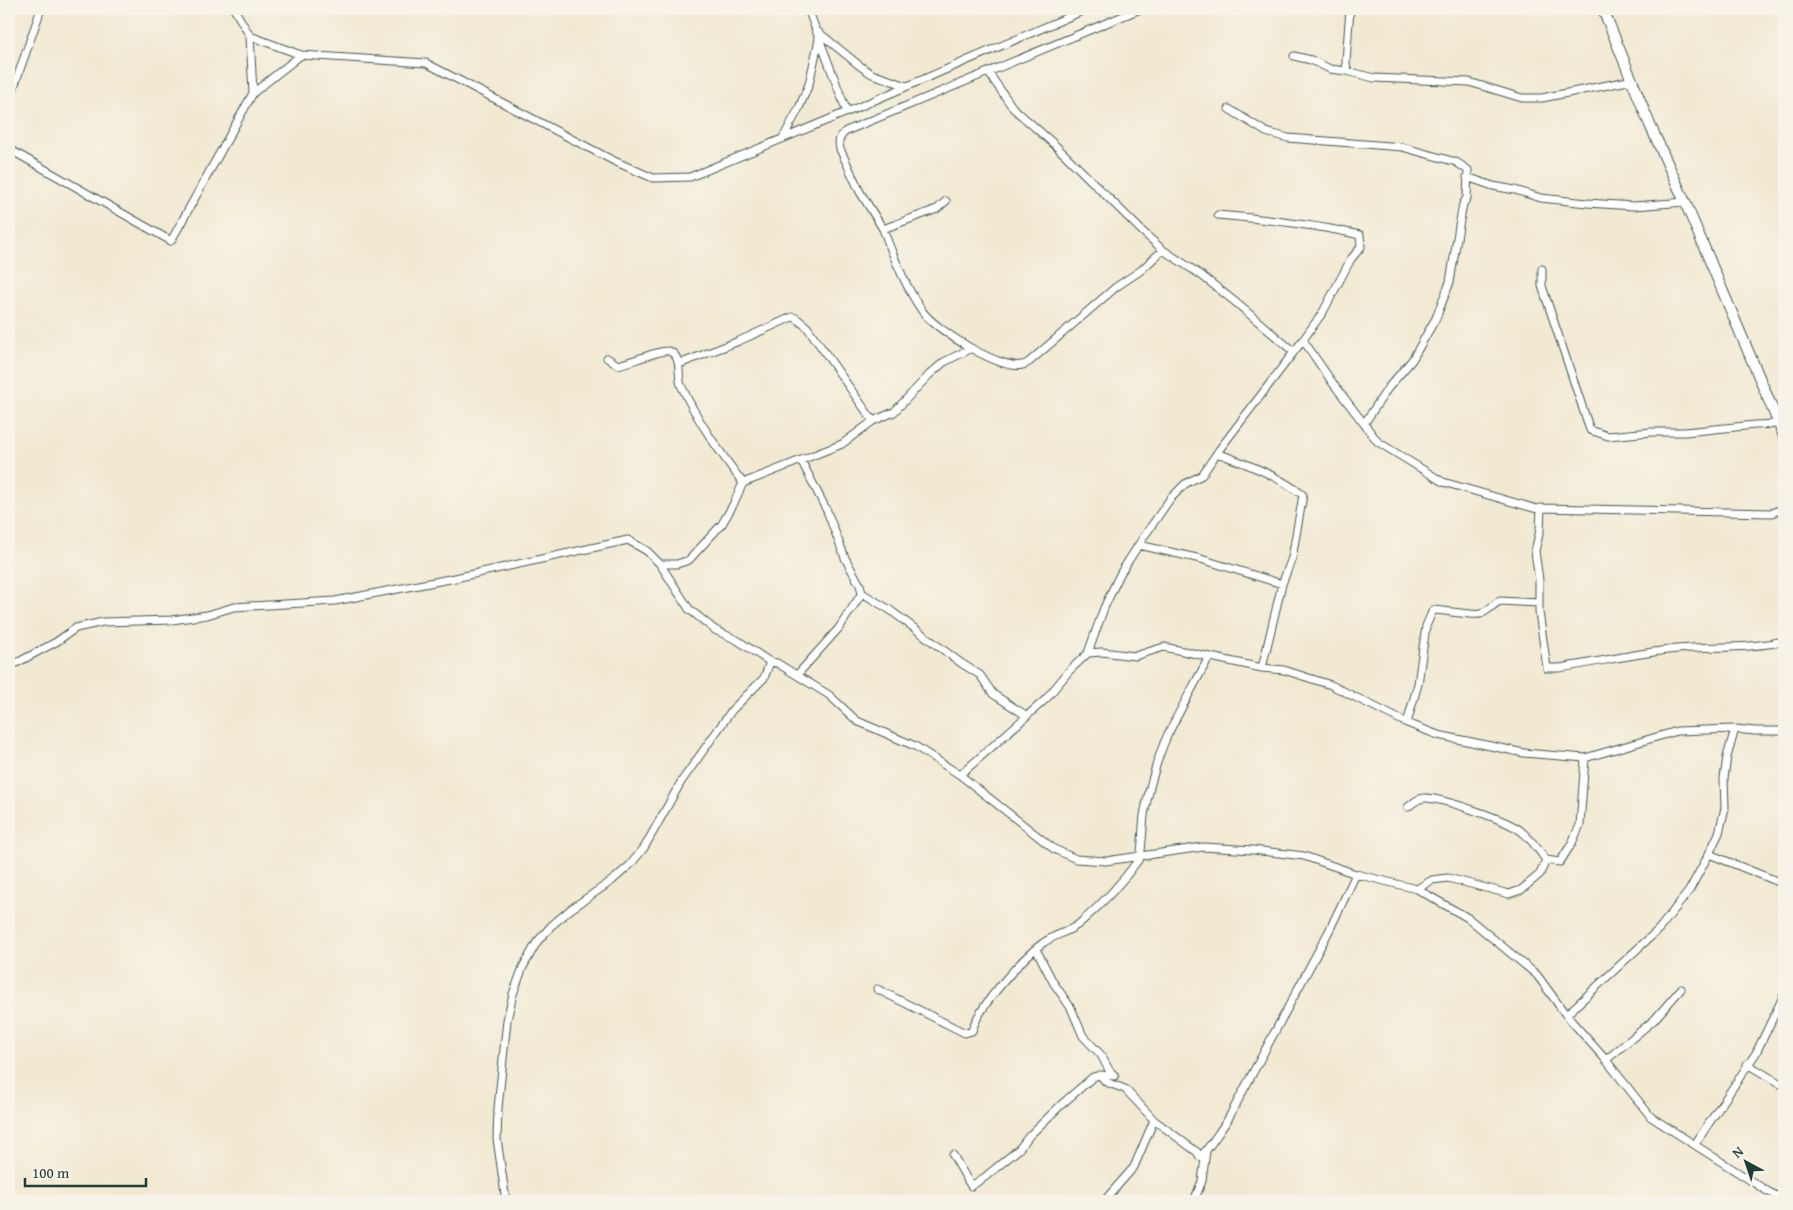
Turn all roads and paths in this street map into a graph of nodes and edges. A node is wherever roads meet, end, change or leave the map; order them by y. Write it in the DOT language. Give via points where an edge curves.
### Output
graph roads {
  1 [pos="41,9"];
  2 [pos="234,9"];
  3 [pos="808,9"];
  4 [pos="1087,9"];
  5 [pos="1140,9"];
  6 [pos="1350,9"];
  7 [pos="1604,9"];
  8 [pos="817,34"];
  9 [pos="250,36"];
  10 [pos="301,55"];
  11 [pos="1294,56"];
  12 [pos="1347,71"];
  13 [pos="988,72"];
  14 [pos="1633,80"];
  15 [pos="907,86"];
  16 [pos="252,94"];
  17 [pos="9,101"];
  18 [pos="1229,109"];
  19 [pos="847,112"];
  20 [pos="782,139"];
  21 [pos="9,149"];
  22 [pos="1467,177"];
  23 [pos="946,201"];
  24 [pos="1686,202"];
  25 [pos="1218,215"];
  26 [pos="884,229"];
  27 [pos="1164,250"];
  28 [pos="1542,269"];
  29 [pos="1304,340"];
  30 [pos="970,349"];
  31 [pos="1294,352"];
  32 [pos="607,358"];
  33 [pos="679,364"];
  34 [pos="873,421"];
  35 [pos="1364,424"];
  36 [pos="1779,424"];
  37 [pos="1784,436"];
  38 [pos="1217,453"];
  39 [pos="801,460"];
  40 [pos="743,483"];
  41 [pos="1541,508"];
  42 [pos="1784,508"];
  43 [pos="1139,546"];
  44 [pos="660,564"];
  45 [pos="1282,584"];
  46 [pos="862,593"];
  47 [pos="1539,603"];
  48 [pos="1784,641"];
  49 [pos="1088,653"];
  50 [pos="1209,657"];
  51 [pos="770,662"];
  52 [pos="9,667"];
  53 [pos="1262,668"];
  54 [pos="797,675"];
  55 [pos="1027,716"];
  56 [pos="1407,723"];
  57 [pos="1735,729"];
  58 [pos="1784,731"];
  59 [pos="1585,758"];
  60 [pos="960,775"];
  61 [pos="1408,807"];
  62 [pos="1709,854"];
  63 [pos="1141,856"];
  64 [pos="1546,860"];
  65 [pos="1356,874"];
  66 [pos="1784,884"];
  67 [pos="1417,889"];
  68 [pos="1036,948"];
  69 [pos="877,989"];
  70 [pos="1682,989"];
  71 [pos="1784,995"];
  72 [pos="1566,1015"];
  73 [pos="1606,1060"];
  74 [pos="1747,1064"];
  75 [pos="1100,1075"];
  76 [pos="1784,1086"];
  77 [pos="1154,1120"];
  78 [pos="1695,1144"];
  79 [pos="1206,1150"];
  80 [pos="953,1155"];
  81 [pos="1784,1200"];
  82 [pos="506,1201"];
  83 [pos="1104,1201"];
  84 [pos="1194,1201"];
  1 -- 17 [label="street"];
  2 -- 9 [label="street"];
  3 -- 8 [label="street"];
  4 -- 15 [label="street"];
  5 -- 13 [label="street"];
  6 -- 12 [label="street"];
  7 -- 14 [label="street"];
  8 -- 15 [label="street" via="866,70"];
  8 -- 19 [label="street"];
  8 -- 20 [label="street" via="809,84"];
  9 -- 10 [label="street"];
  9 -- 16 [label="street"];
  10 -- 16 [label="street"];
  10 -- 20 [label="street" via="426,63 653,178 690,177"];
  11 -- 12 [label="street" via="1330,69"];
  12 -- 14 [label="street" via="1374,78 1468,82 1522,98 1542,98"];
  13 -- 26 [label="street" via="841,134 840,149 860,192"];
  13 -- 27 [label="street" via="1013,108"];
  14 -- 24 [label="street"];
  15 -- 19 [label="street"];
  16 -- 21 [label="street" via="171,241"];
  18 -- 22 [label="street" via="1266,132 1288,138 1402,147 1438,156 1468,170"];
  19 -- 20 [label="street"];
  22 -- 24 [label="street" via="1541,198 1634,206"];
  22 -- 35 [label="street" via="1467,198 1463,204 1450,282 1436,318 1412,360"];
  23 -- 26 [label="street" via="936,209"];
  24 -- 36 [label="street"];
  25 -- 29 [label="street" via="1276,220 1360,235 1360,246"];
  26 -- 30 [label="street" via="900,269 924,313"];
  27 -- 30 [label="street" via="1029,362 1014,365"];
  27 -- 31 [label="street" via="1201,274"];
  28 -- 36 [label="street" via="1542,286 1590,430 1608,436"];
  29 -- 31 [label="street"];
  29 -- 35 [label="street"];
  30 -- 34 [label="street" via="934,371 894,412"];
  31 -- 38 [label="street"];
  32 -- 33 [label="street" via="618,365 666,350 672,352"];
  33 -- 34 [label="street" via="796,318 807,327"];
  33 -- 40 [label="street" via="679,379 688,399"];
  34 -- 39 [label="street" via="842,444"];
  35 -- 41 [label="street" via="1378,442 1443,482"];
  36 -- 37 [label="street"];
  38 -- 43 [label="street" via="1202,475 1185,484 1170,499"];
  38 -- 45 [label="street" via="1256,467 1303,495 1292,558"];
  39 -- 40 [label="street"];
  39 -- 46 [label="street"];
  40 -- 44 [label="street" via="722,524 689,560"];
  41 -- 42 [label="street" via="1772,513"];
  41 -- 47 [label="street" via="1535,551"];
  43 -- 45 [label="street"];
  43 -- 49 [label="street" via="1120,574"];
  44 -- 51 [label="street" via="689,609 715,630 738,640"];
  44 -- 52 [label="street" via="648,551 628,540 335,601 234,607 172,620 103,622 76,628"];
  45 -- 53 [label="street"];
  46 -- 54 [label="street" via="839,628"];
  46 -- 55 [label="street" via="980,675 993,694"];
  47 -- 48 [label="street" via="1547,668 1640,653"];
  47 -- 56 [label="street" via="1500,601 1477,616 1432,610"];
  49 -- 50 [label="street" via="1135,656 1164,647"];
  49 -- 55 [label="street"];
  50 -- 53 [label="street"];
  50 -- 63 [label="street" via="1167,736 1157,763 1142,822"];
  51 -- 54 [label="street"];
  51 -- 82 [label="street" via="764,678 732,710 681,782 644,848 613,880 551,926 537,942 523,967 507,1020 498,1108 497,1139"];
  53 -- 56 [label="street" via="1284,670 1331,685"];
  54 -- 60 [label="street" via="858,721 915,746"];
  55 -- 60 [label="street"];
  56 -- 59 [label="street" via="1438,735 1486,746"];
  57 -- 58 [label="street"];
  57 -- 59 [label="street" via="1677,731"];
  57 -- 62 [label="street" via="1724,778 1725,808 1719,833"];
  59 -- 64 [label="street" via="1580,825 1560,862"];
  60 -- 63 [label="street" via="1054,849 1076,859 1106,861"];
  61 -- 64 [label="street" via="1424,798 1470,809 1520,830"];
  62 -- 66 [label="street"];
  62 -- 72 [label="street" via="1688,891 1659,929"];
  63 -- 65 [label="street" via="1203,848 1253,850 1304,856"];
  63 -- 68 [label="street" via="1116,888 1080,924"];
  64 -- 67 [label="street" via="1540,874 1521,890 1509,894 1448,878 1432,880"];
  65 -- 67 [label="street"];
  65 -- 79 [label="street" via="1290,1007 1227,1121"];
  67 -- 72 [label="street" via="1468,918 1537,975"];
  68 -- 69 [label="street" via="990,1000 972,1031 965,1033"];
  68 -- 75 [label="street" via="1071,1008 1083,1036 1115,1076"];
  70 -- 73 [label="street" via="1654,1020"];
  71 -- 74 [label="street" via="1756,1053"];
  72 -- 73 [label="street"];
  73 -- 78 [label="street" via="1651,1116"];
  74 -- 76 [label="street"];
  74 -- 78 [label="street"];
  75 -- 77 [label="street" via="1106,1082 1125,1089"];
  75 -- 80 [label="street" via="1093,1077 1062,1104 1019,1149 971,1186"];
  77 -- 79 [label="street" via="1200,1157"];
  77 -- 83 [label="street" via="1134,1167"];
  78 -- 81 [label="street"];
  79 -- 84 [label="street" via="1202,1181"];
}
